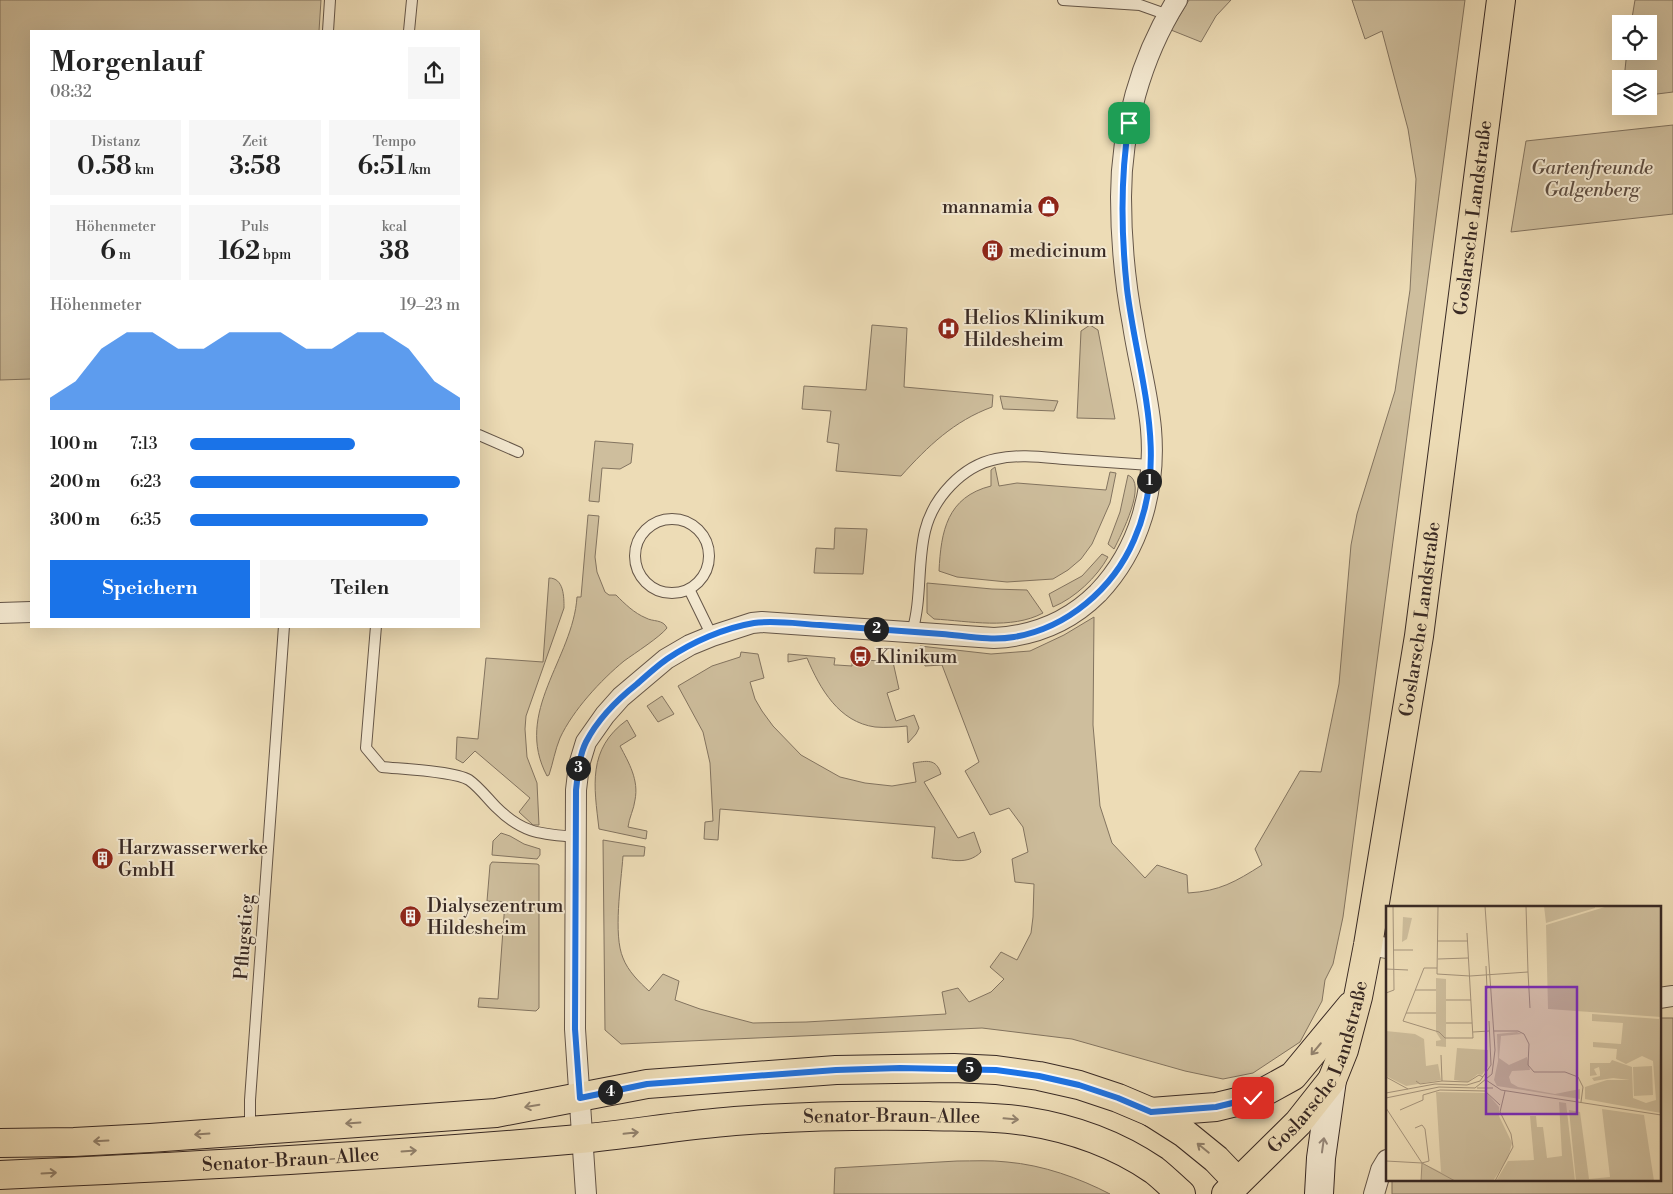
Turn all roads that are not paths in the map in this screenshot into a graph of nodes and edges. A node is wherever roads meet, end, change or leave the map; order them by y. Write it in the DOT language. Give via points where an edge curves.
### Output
graph roads {
  1 [pos="330,0"];
  2 [pos="412,0"];
  3 [pos="1063,0"];
  4 [pos="1501,0"];
  5 [pos="1173,8"];
  6 [pos="328,30"];
  7 [pos="409,30"];
  8 [pos="480,435"];
  9 [pos="518,452"];
  10 [pos="1150,465"];
  11 [pos="689,589"];
  12 [pos="30,612"];
  13 [pos="0,613"];
  14 [pos="284,628"];
  15 [pos="376,628"];
  16 [pos="912,632"];
  17 [pos="712,636"];
  18 [pos="576,837"];
  19 [pos="1377,947"];
  20 [pos="1673,996"];
  21 [pos="1358,997"];
  22 [pos="1660,998"];
  23 [pos="1332,1080"];
  24 [pos="580,1098"];
  25 [pos="1151,1112"];
  26 [pos="250,1131"];
  27 [pos="582,1138"];
  28 [pos="0,1142"];
  29 [pos="1386,1162"];
  30 [pos="0,1175"];
  31 [pos="1237,1190"];
  32 [pos="586,1194"];
  33 [pos="1181,1194"];
  34 [pos="1319,1194"];
  35 [pos="1374,1194"];
  1 -- 6 [label="lane"];
  2 -- 7 [label="lane"];
  3 -- 5 [label="lane"];
  4 -- 19 [label="main road, Goslarsche Landstraße"];
  5 -- 10 [label="street" via="1153,45 1135,98 1125,150 1121,196 1127,291 1150,419"];
  8 -- 9 [label="lane"];
  10 -- 16 [label="street" via="1146,504 1134,540 1107,584 1077,611 1038,631 1010,638"];
  10 -- 16 [label="lane" via="1031,456 996,459 977,465 964,474 942,494 929,518 921,552"];
  11 -- 11 [label="lane" via="706,571 709,559 704,535 684,520 672,518 650,526 636,546 638,570 654,588 678,593"];
  11 -- 17 [label="lane"];
  12 -- 13 [label="street"];
  14 -- 26 [label="lane, Pflugstieg"];
  15 -- 18 [label="lane" via="366,748 382,767 447,774 468,780 504,815 530,832"];
  16 -- 17 [label="street" via="762,622"];
  17 -- 18 [label="street" via="666,660 621,697 586,742 578,765"];
  18 -- 24 [label="street" via="575,1029"];
  19 -- 21 [label="main road, Goslarsche Landstraße"];
  20 -- 22 [label="street"];
  21 -- 23 [label="main road, Goslarsche Landstraße"];
  21 -- 25 [label="main road, one-way" via="1293,1076 1253,1098 1216,1107"];
  23 -- 31 [label="main road, Goslarsche Landstraße"];
  34 -- 23 [label="main road, one-way"];
  24 -- 25 [label="main road, Senator-Braun-Allee" via="657,1084 836,1070 954,1068 1039,1076 1079,1085"];
  24 -- 26 [label="main road, Senator-Braun-Allee, one-way" via="496,1113"];
  24 -- 27 [label="street"];
  31 -- 25 [label="main road, Senator-Braun-Allee, one-way" via="1216,1159"];
  26 -- 28 [label="main road, Senator-Braun-Allee, one-way" via="74,1142"];
  30 -- 27 [label="main road, Senator-Braun-Allee, one-way" via="181,1166"];
  27 -- 32 [label="street"];
  27 -- 33 [label="main road, Senator-Braun-Allee, one-way" via="744,1121 993,1117 1024,1120 1091,1137 1155,1171"];
  29 -- 35 [label="street"];
}
